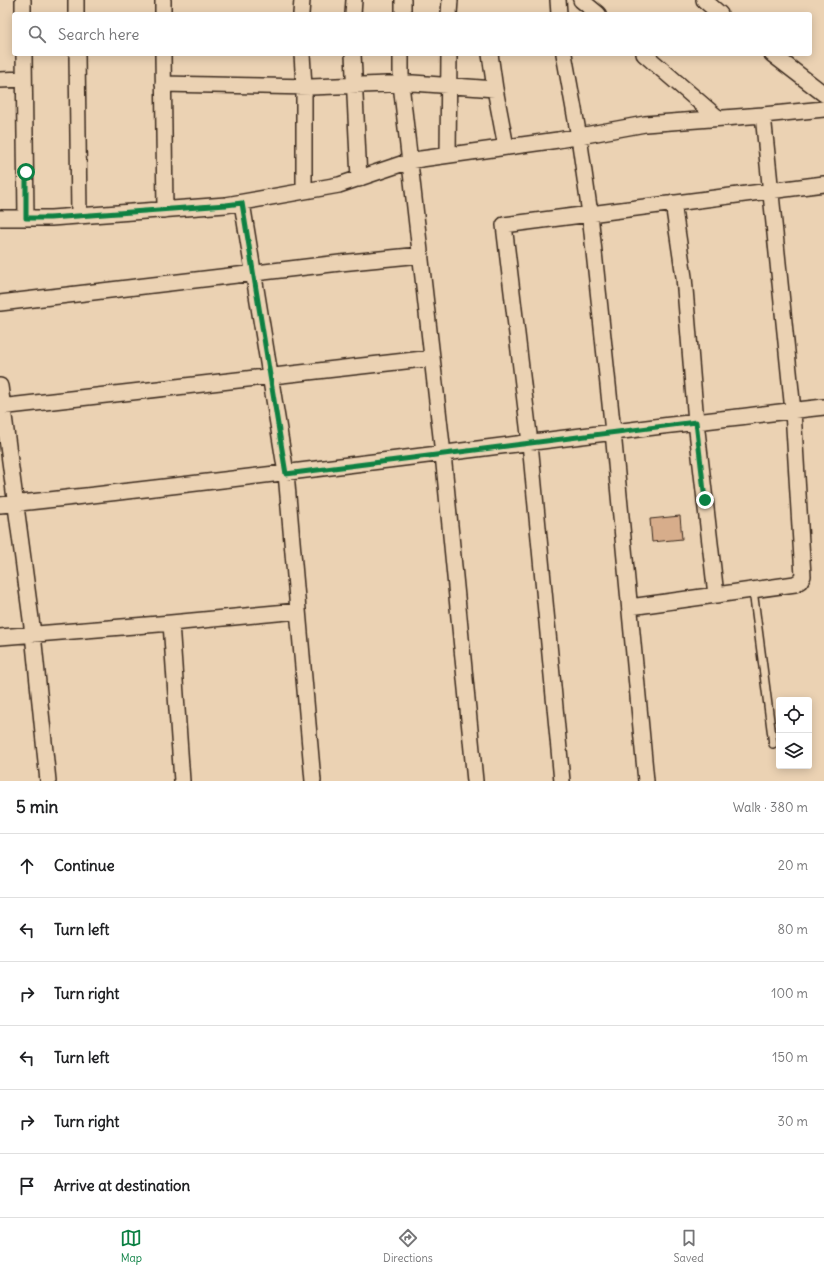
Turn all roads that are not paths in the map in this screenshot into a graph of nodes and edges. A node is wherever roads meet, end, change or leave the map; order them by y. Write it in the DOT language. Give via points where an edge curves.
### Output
graph roads {
  1 [pos="23,0"];
  2 [pos="76,0"];
  3 [pos="163,0"];
  4 [pos="302,0"];
  5 [pos="354,0"];
  6 [pos="403,0"];
  7 [pos="450,0"];
  8 [pos="558,0"];
  9 [pos="582,0"];
  10 [pos="704,0"];
  11 [pos="23,12"];
  12 [pos="76,12"];
  13 [pos="163,12"];
  14 [pos="301,12"];
  15 [pos="353,12"];
  16 [pos="402,12"];
  17 [pos="449,12"];
  18 [pos="559,12"];
  19 [pos="596,12"];
  20 [pos="718,12"];
  21 [pos="24,56"];
  22 [pos="77,56"];
  23 [pos="163,56"];
  24 [pos="302,56"];
  25 [pos="353,56"];
  26 [pos="401,56"];
  27 [pos="449,56"];
  28 [pos="490,56"];
  29 [pos="564,56"];
  30 [pos="646,56"];
  31 [pos="775,56"];
  32 [pos="24,79"];
  33 [pos="0,80"];
  34 [pos="163,84"];
  35 [pos="401,84"];
  36 [pos="354,85"];
  37 [pos="449,86"];
  38 [pos="304,87"];
  39 [pos="495,89"];
  40 [pos="824,94"];
  41 [pos="824,109"];
  42 [pos="763,115"];
  43 [pos="718,118"];
  44 [pos="579,137"];
  45 [pos="506,147"];
  46 [pos="448,156"];
  47 [pos="410,161"];
  48 [pos="359,179"];
  49 [pos="824,184"];
  50 [pos="770,190"];
  51 [pos="304,192"];
  52 [pos="242,203"];
  53 [pos="673,203"];
  54 [pos="165,210"];
  55 [pos="590,214"];
  56 [pos="79,216"];
  57 [pos="0,218"];
  58 [pos="26,218"];
  59 [pos="421,255"];
  60 [pos="254,273"];
  61 [pos="0,303"];
  62 [pos="432,358"];
  63 [pos="270,376"];
  64 [pos="0,386"];
  65 [pos="1,407"];
  66 [pos="824,407"];
  67 [pos="793,410"];
  68 [pos="696,422"];
  69 [pos="613,432"];
  70 [pos="530,443"];
  71 [pos="443,454"];
  72 [pos="286,474"];
  73 [pos="15,503"];
  74 [pos="0,505"];
  75 [pos="753,590"];
  76 [pos="716,595"];
  77 [pos="630,607"];
  78 [pos="298,611"];
  79 [pos="171,623"];
  80 [pos="34,634"];
  81 [pos="0,638"];
  82 [pos="773,744"];
  83 [pos="48,781"];
  84 [pos="182,781"];
  85 [pos="313,781"];
  86 [pos="475,781"];
  87 [pos="562,781"];
  88 [pos="646,781"];
  1 -- 11 [label="street"];
  2 -- 12 [label="street"];
  3 -- 13 [label="street"];
  4 -- 14 [label="street"];
  5 -- 15 [label="street"];
  6 -- 16 [label="street"];
  7 -- 17 [label="street"];
  8 -- 18 [label="street"];
  9 -- 19 [label="street"];
  10 -- 20 [label="street"];
  21 -- 32 [label="street"];
  22 -- 56 [label="street"];
  23 -- 34 [label="street"];
  24 -- 38 [label="street"];
  25 -- 36 [label="street"];
  26 -- 35 [label="street"];
  27 -- 37 [label="street"];
  28 -- 39 [label="street"];
  29 -- 44 [label="street"];
  30 -- 43 [label="street"];
  31 -- 40 [label="street"];
  32 -- 33 [label="street"];
  32 -- 58 [label="street"];
  34 -- 38 [label="street"];
  34 -- 54 [label="street"];
  35 -- 36 [label="street"];
  35 -- 37 [label="street"];
  35 -- 47 [label="street"];
  36 -- 38 [label="street"];
  36 -- 48 [label="street"];
  37 -- 39 [label="street"];
  37 -- 46 [label="street"];
  38 -- 51 [label="street"];
  39 -- 45 [label="street"];
  41 -- 42 [label="street"];
  42 -- 43 [label="street"];
  42 -- 50 [label="street"];
  43 -- 44 [label="street" via="645,124"];
  44 -- 45 [label="street"];
  44 -- 55 [label="street"];
  45 -- 46 [label="street"];
  46 -- 47 [label="street"];
  47 -- 48 [label="street"];
  47 -- 59 [label="street"];
  48 -- 51 [label="street"];
  49 -- 50 [label="street"];
  50 -- 53 [label="street"];
  50 -- 67 [label="street"];
  51 -- 52 [label="street"];
  52 -- 54 [label="street"];
  52 -- 60 [label="street"];
  53 -- 55 [label="street"];
  53 -- 68 [label="street" via="684,277"];
  54 -- 56 [label="street"];
  55 -- 69 [label="street"];
  55 -- 70 [label="street" via="504,225"];
  56 -- 58 [label="street"];
  57 -- 58 [label="street"];
  59 -- 60 [label="street"];
  59 -- 62 [label="street"];
  60 -- 61 [label="street"];
  60 -- 63 [label="street"];
  62 -- 63 [label="street"];
  62 -- 71 [label="street"];
  63 -- 65 [label="street"];
  63 -- 72 [label="street"];
  64 -- 65 [label="street"];
  65 -- 73 [label="street"];
  66 -- 67 [label="street"];
  67 -- 68 [label="street"];
  67 -- 75 [label="street" via="803,576 795,584"];
  68 -- 69 [label="street"];
  68 -- 76 [label="street"];
  69 -- 70 [label="street"];
  69 -- 77 [label="street"];
  70 -- 71 [label="street"];
  70 -- 87 [label="street"];
  71 -- 72 [label="street"];
  71 -- 86 [label="street"];
  72 -- 73 [label="street"];
  72 -- 78 [label="street"];
  73 -- 74 [label="street"];
  73 -- 80 [label="street"];
  75 -- 76 [label="street"];
  75 -- 82 [label="lane"];
  76 -- 77 [label="street"];
  77 -- 88 [label="street"];
  78 -- 79 [label="street"];
  78 -- 85 [label="street"];
  79 -- 80 [label="street"];
  79 -- 84 [label="street"];
  80 -- 81 [label="street"];
  80 -- 83 [label="street"];
}
